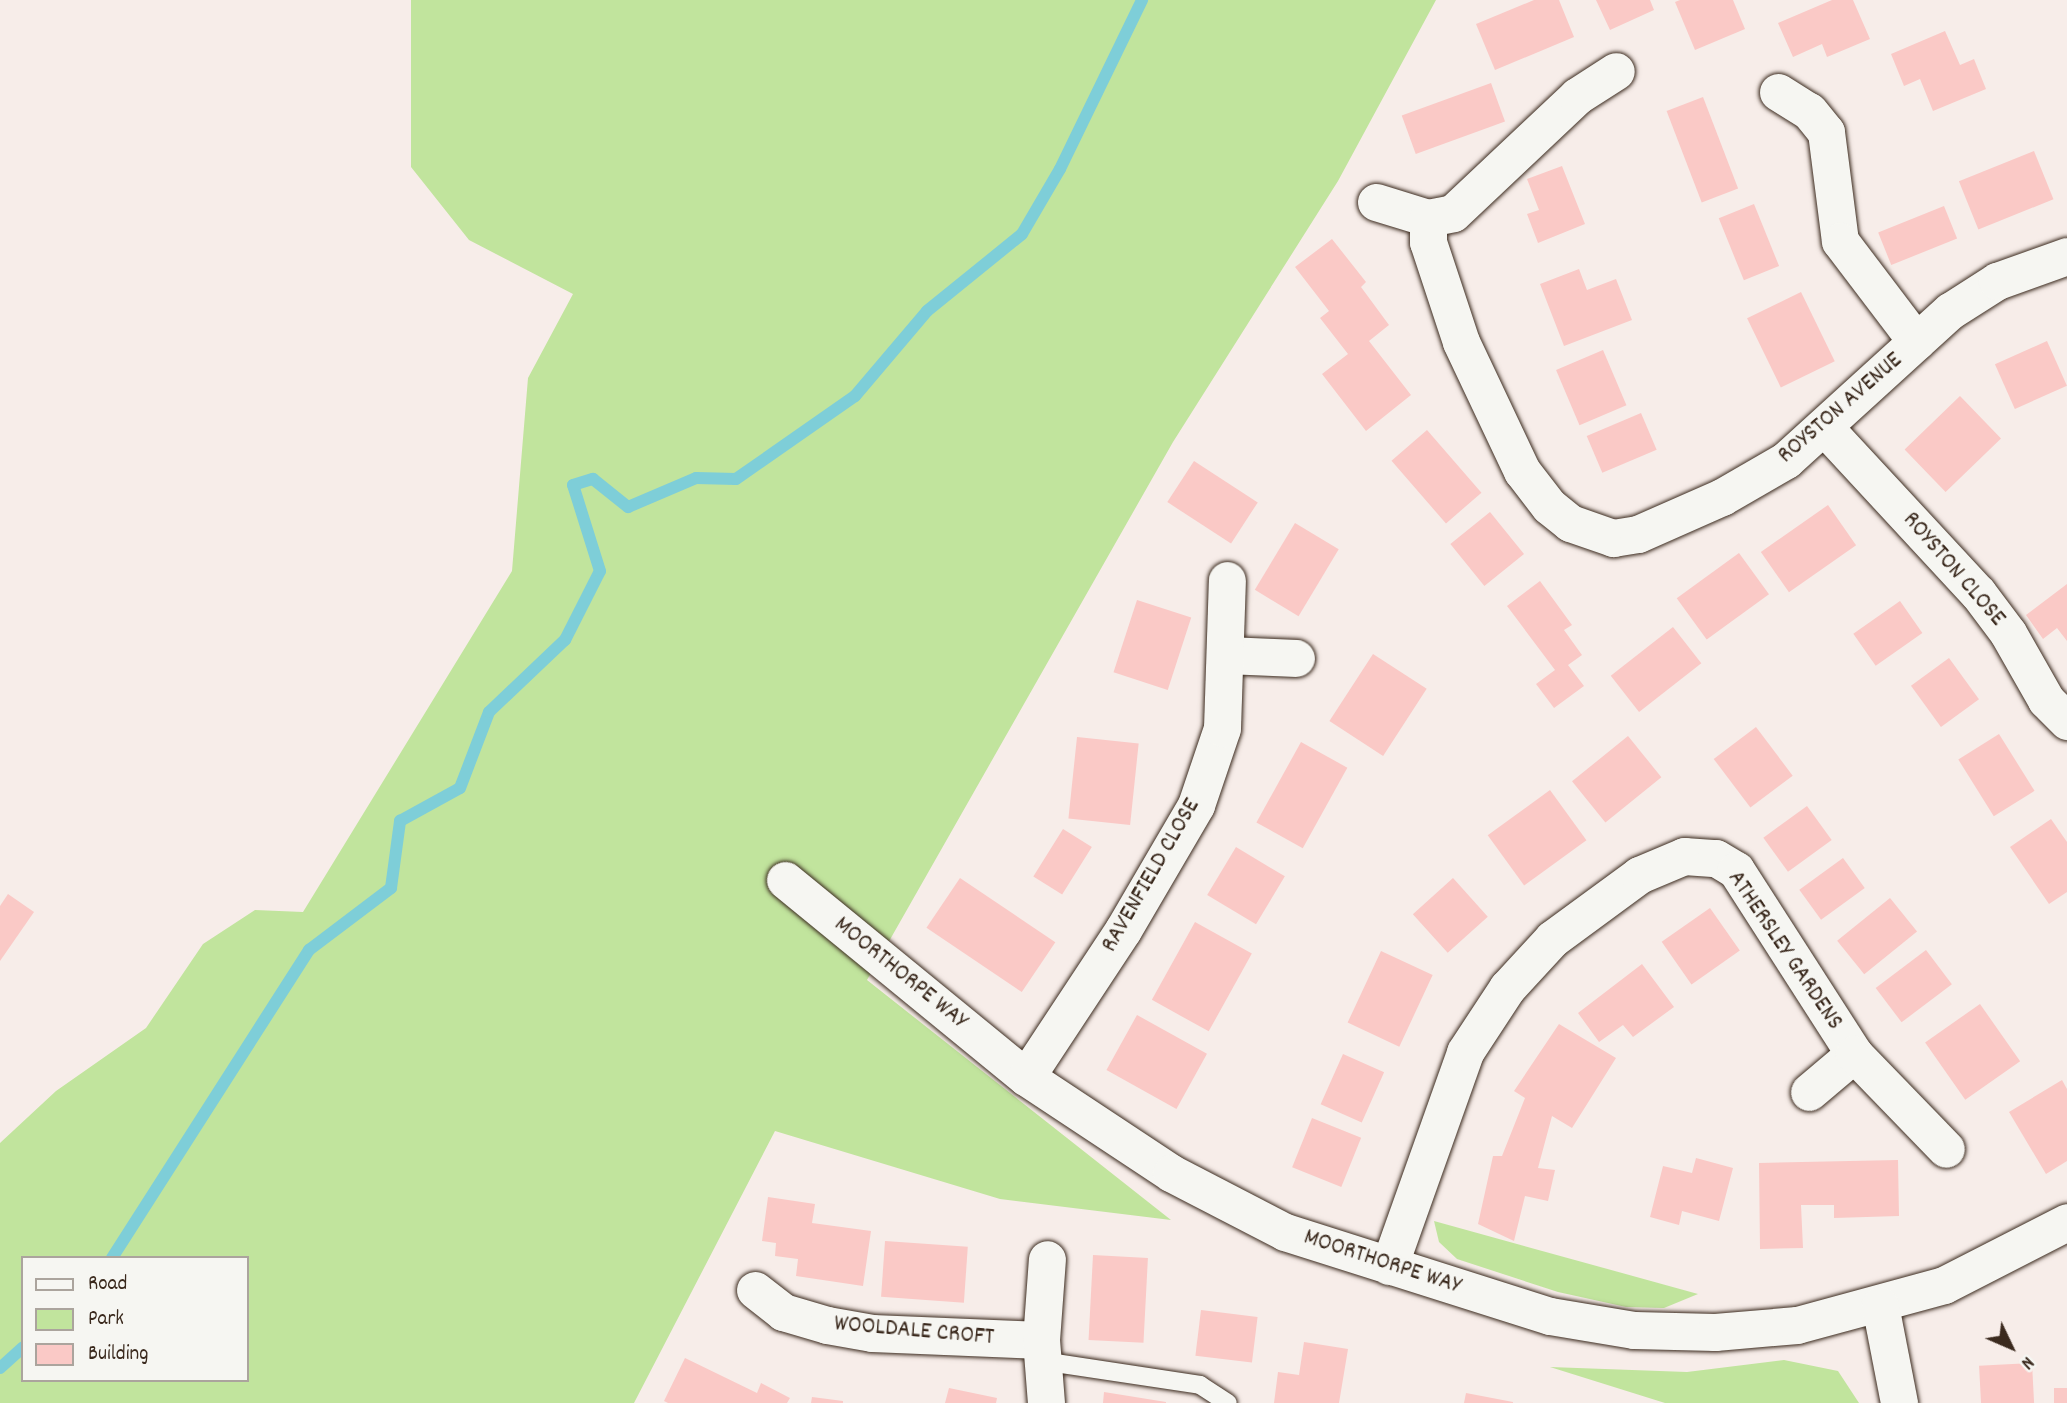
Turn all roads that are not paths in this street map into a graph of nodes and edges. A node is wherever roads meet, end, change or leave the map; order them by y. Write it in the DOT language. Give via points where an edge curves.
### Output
graph roads {
  1 [pos="1616,71"];
  2 [pos="1778,92"];
  3 [pos="1376,202"];
  4 [pos="1428,218"];
  5 [pos="2067,256"];
  6 [pos="1916,341"];
  7 [pos="1825,428"];
  8 [pos="1227,580"];
  9 [pos="1227,655"];
  10 [pos="1296,658"];
  11 [pos="2067,721"];
  12 [pos="785,880"];
  13 [pos="1854,1054"];
  14 [pos="1026,1077"];
  15 [pos="1810,1092"];
  16 [pos="1946,1149"];
  17 [pos="2067,1222"];
  18 [pos="1046,1259"];
  19 [pos="1389,1266"];
  20 [pos="755,1290"];
  21 [pos="1880,1305"];
  22 [pos="1042,1350"];
  23 [pos="1046,1403"];
  24 [pos="1228,1403"];
  25 [pos="1899,1403"];
  1 -- 4 [label="street" via="1577,96 1453,213"];
  2 -- 6 [label="street" via="1809,111 1826,132 1840,241"];
  3 -- 4 [label="street"];
  4 -- 7 [label="street, ROYSTON AVENUE" via="1428,242 1480,387 1522,471 1549,506 1570,523 1613,538 1638,534 1722,498 1787,460"];
  5 -- 6 [label="street, ROYSTON AVENUE" via="1997,281 1950,311"];
  6 -- 7 [label="street, ROYSTON AVENUE"];
  7 -- 11 [label="street, ROYSTON CLOSE" via="1978,593 2008,633 2046,700"];
  8 -- 9 [label="street, RAVENFIELD CLOSE"];
  9 -- 10 [label="street"];
  9 -- 14 [label="street, RAVENFIELD CLOSE" via="1222,728 1196,805 1123,930"];
  12 -- 14 [label="street, MOORTHORPE WAY"];
  13 -- 15 [label="street"];
  13 -- 16 [label="street, ATHERSLEY GARDENS"];
  13 -- 19 [label="street, ATHERSLEY GARDENS" via="1736,870 1716,858 1684,856 1639,875 1552,939 1484,1021 1465,1052 1436,1126"];
  14 -- 19 [label="street, MOORTHORPE WAY" via="1171,1174 1285,1232"];
  17 -- 21 [label="street, MOORTHORPE WAY" via="1944,1284"];
  18 -- 22 [label="street"];
  19 -- 21 [label="street, MOORTHORPE WAY" via="1550,1316 1634,1330 1715,1332 1797,1325"];
  20 -- 22 [label="street, WOOLDALE CROFT" via="783,1312 838,1327"];
  21 -- 25 [label="street"];
  22 -- 23 [label="street"];
  22 -- 24 [label="lane" via="1200,1385"];
}
